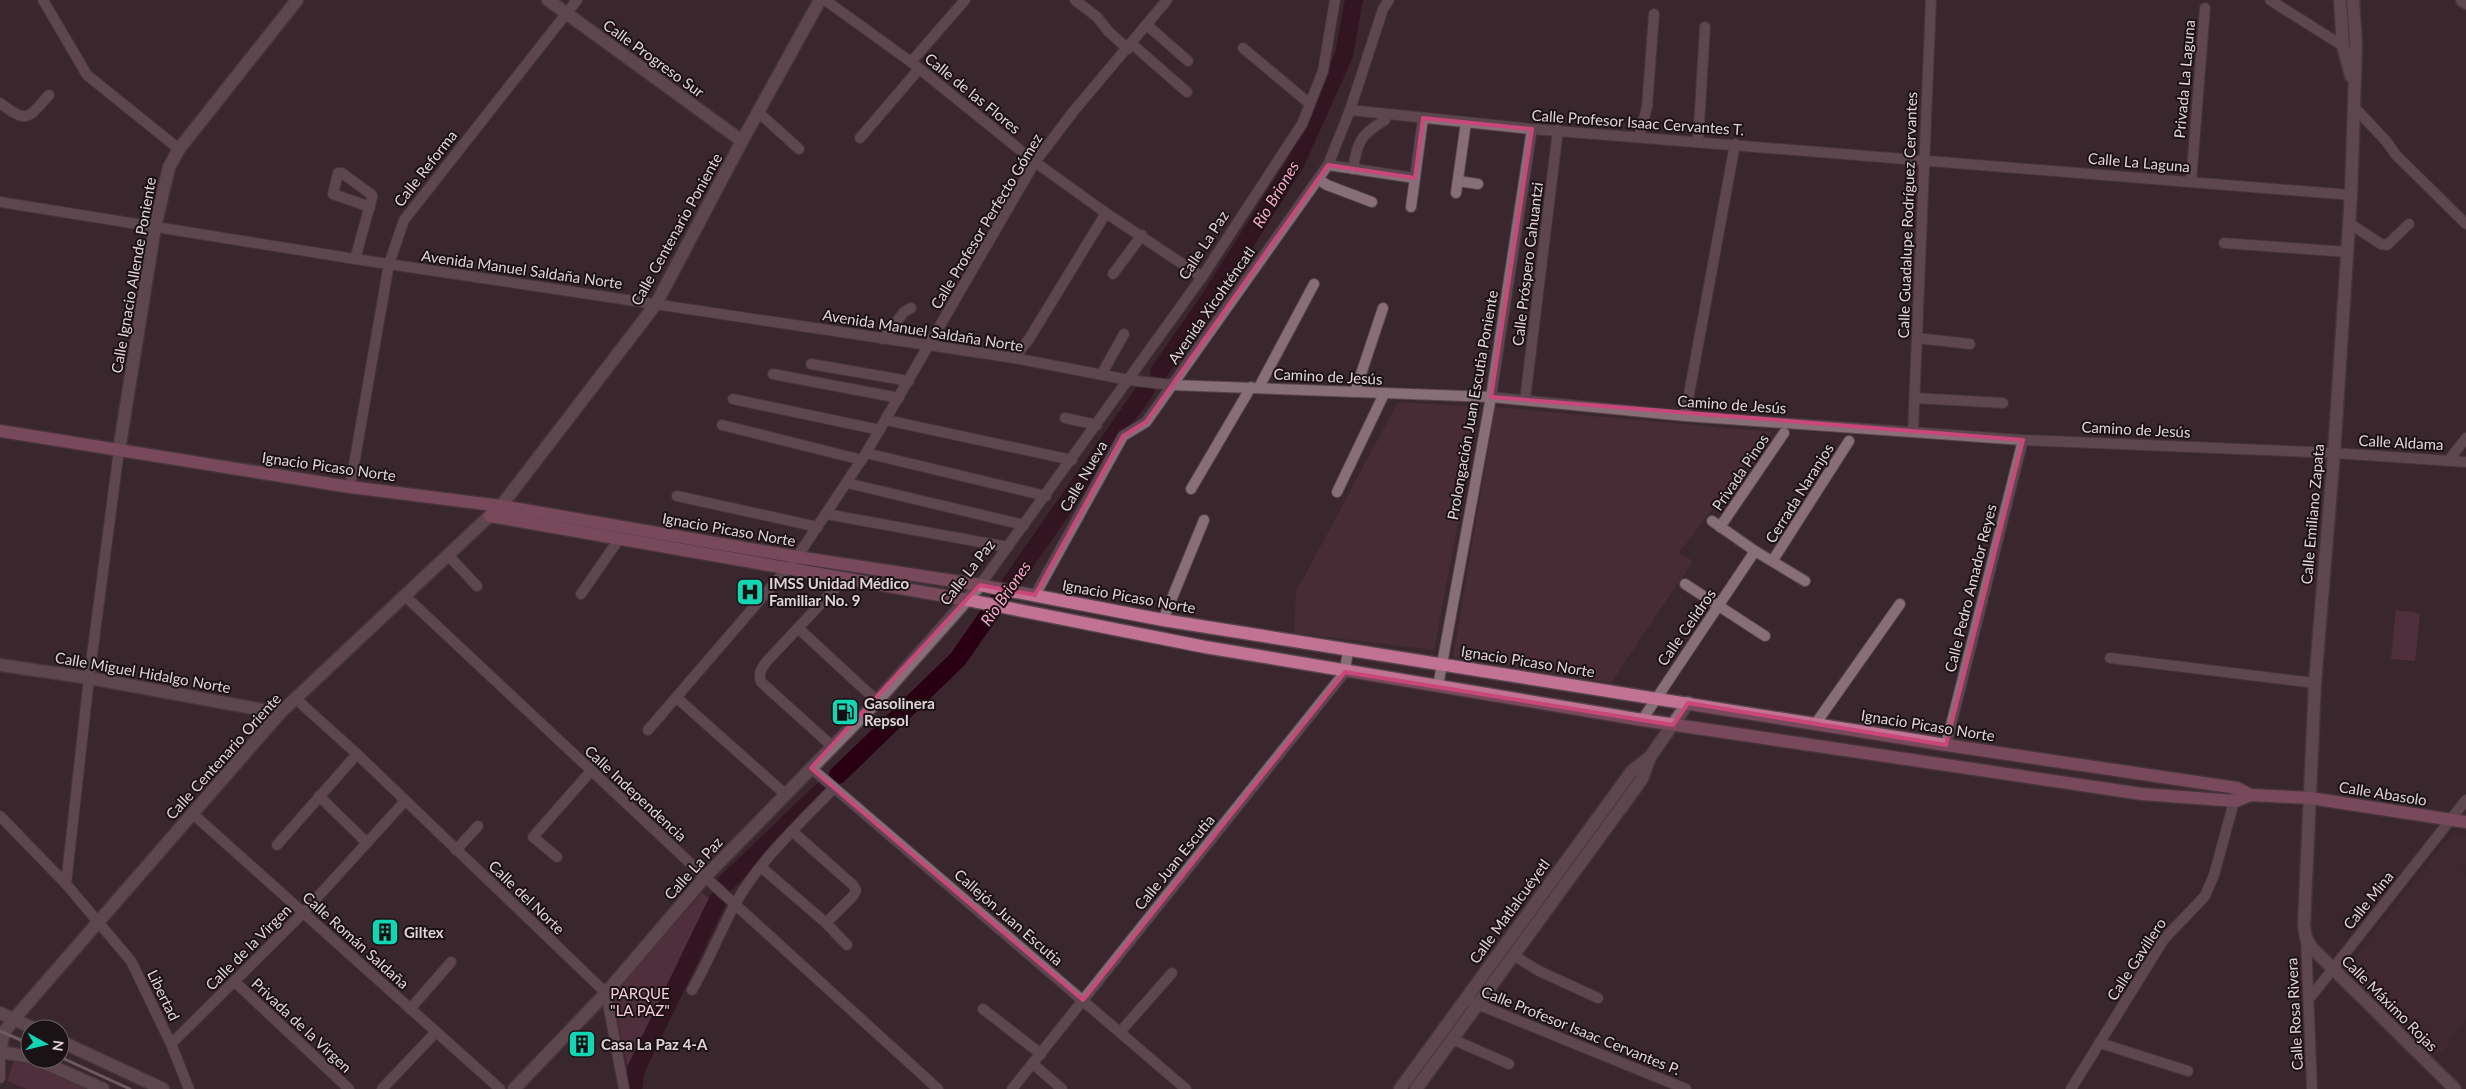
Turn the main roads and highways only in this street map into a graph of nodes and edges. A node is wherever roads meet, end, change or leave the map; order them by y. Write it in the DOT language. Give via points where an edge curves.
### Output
graph roads {
  1 [pos="548,0"];
  2 [pos="820,0"];
  3 [pos="2340,0"];
  4 [pos="2462,0"];
  5 [pos="294,1"];
  6 [pos="2356,3"];
  7 [pos="2466,3"];
  8 [pos="2355,92"];
  9 [pos="742,141"];
  10 [pos="0,431"];
  11 [pos="119,450"];
  12 [pos="501,506"];
  13 [pos="490,516"];
  14 [pos="980,585"];
  15 [pos="968,600"];
  16 [pos="0,665"];
  17 [pos="1688,703"];
  18 [pos="280,713"];
  19 [pos="1673,725"];
  20 [pos="1650,757"];
  21 [pos="2236,794"];
  22 [pos="2310,798"];
  23 [pos="2466,822"];
  24 [pos="2306,938"];
  25 [pos="0,1013"];
  26 [pos="14,1019"];
  27 [pos="20,1022"];
  28 [pos="70,1046"];
  29 [pos="0,1052"];
  30 [pos="20,1055"];
  31 [pos="58,1069"];
  32 [pos="103,1089"];
  33 [pos="163,1089"];
  34 [pos="514,1089"];
  35 [pos="1400,1089"];
  36 [pos="1416,1089"];
  37 [pos="2455,1089"];
  1 -- 9 [label="main road, Calle Progreso Sur"];
  2 -- 9 [label="main road, Calle Centenario Poniente"];
  3 -- 8 [label="main road, Calle Emiliano Zapata" via="2343,46"];
  4 -- 7 [label="main road"];
  5 -- 11 [label="main road, Calle Ignacio Allende Poniente" via="179,149 169,167 155,227"];
  6 -- 8 [label="main road, Calle Emiliano Zapata"];
  8 -- 22 [label="main road, Calle Emiliano Zapata" via="2334,453 2314,683"];
  9 -- 12 [label="main road, Calle Centenario Poniente" via="656,304"];
  10 -- 11 [label="main road, Ignacio Picaso Norte"];
  11 -- 12 [label="main road, Ignacio Picaso Norte" via="350,487"];
  12 -- 13 [label="main road, Calle Centenario Oriente"];
  12 -- 14 [label="main road, Ignacio Picaso Norte"];
  13 -- 15 [label="main road, Ignacio Picaso Norte"];
  13 -- 18 [label="main road, Calle Centenario Oriente"];
  14 -- 15 [label="main road, Calle La Paz"];
  14 -- 17 [label="main road, Ignacio Picaso Norte" via="1163,620"];
  15 -- 19 [label="main road, Ignacio Picaso Norte" via="1345,672"];
  15 -- 34 [label="main road, Calle La Paz" via="877,701 705,877 606,993"];
  16 -- 18 [label="main road, Calle Miguel Hidalgo Norte"];
  17 -- 19 [label="main road, Calle Matlalcuéyetl"];
  17 -- 21 [label="main road, Ignacio Picaso Norte"];
  18 -- 26 [label="main road, Calle Centenario Oriente"];
  19 -- 20 [label="main road, Calle Matlalcuéyetl"];
  19 -- 21 [label="main road, Ignacio Picaso Norte" via="2142,794"];
  20 -- 35 [label="main road, Calle Matlalcuéyetl" via="1632,771"];
  20 -- 36 [label="main road, Calle Matlalcuéyetl" via="1642,779"];
  21 -- 22 [label="main road, Ignacio Picaso Norte"];
  22 -- 23 [label="main road, Calle Abasolo"];
  22 -- 24 [label="main road, Calle Emiliano Zapata"];
  24 -- 37 [label="main road, Calle Máximo Rojas" via="2332,969"];
  25 -- 26 [label="main road"];
  26 -- 27 [label="main road"];
  26 -- 29 [label="main road, Calle Centenario Oriente" via="4,1032"];
  28 -- 33 [label="main road"];
  29 -- 30 [label="main road"];
  31 -- 32 [label="main road"];
}
